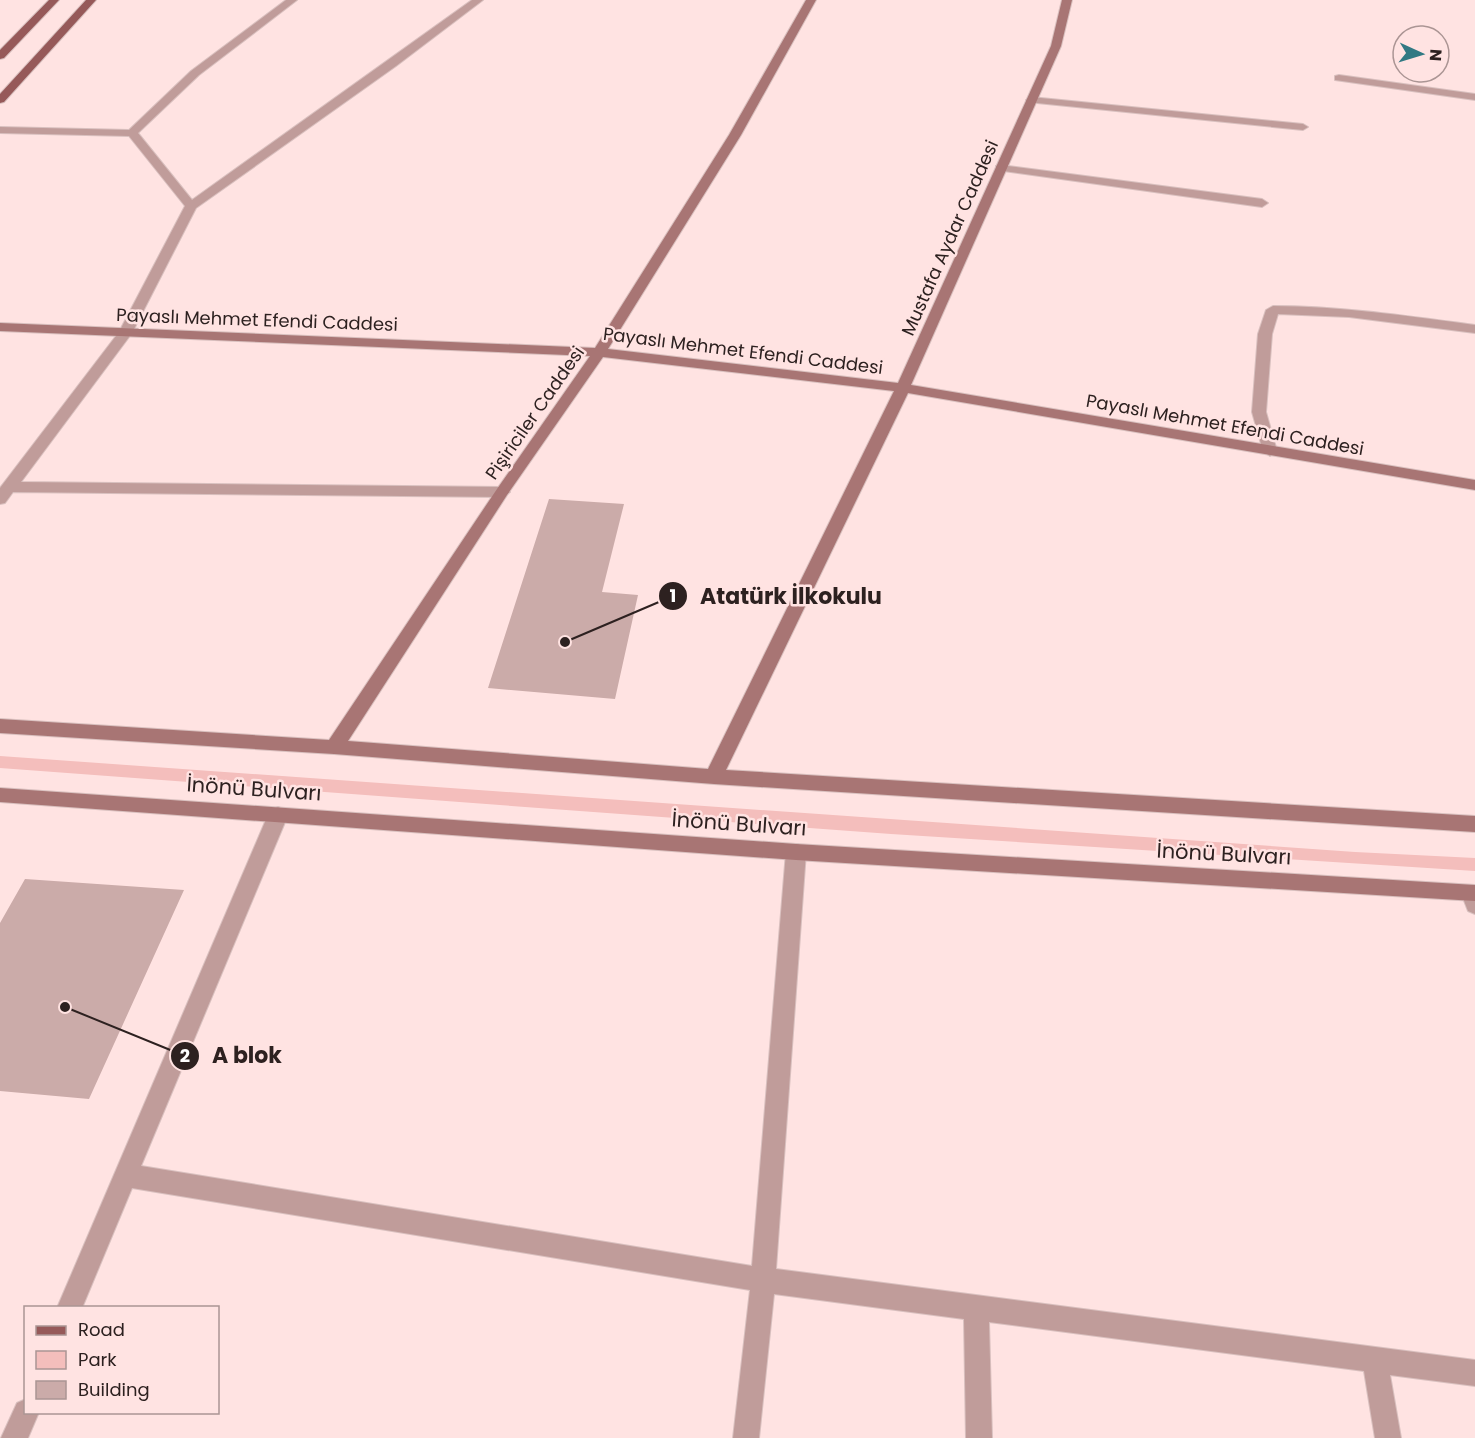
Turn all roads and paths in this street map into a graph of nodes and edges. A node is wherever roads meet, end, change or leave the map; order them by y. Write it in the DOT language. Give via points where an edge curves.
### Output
graph roads {
  1 [pos="54,0"];
  2 [pos="91,0"];
  3 [pos="292,0"];
  4 [pos="811,0"];
  5 [pos="1067,0"];
  6 [pos="469,2"];
  7 [pos="0,56"];
  8 [pos="1339,78"];
  9 [pos="1475,97"];
  10 [pos="0,100"];
  11 [pos="1031,100"];
  12 [pos="1303,127"];
  13 [pos="0,130"];
  14 [pos="132,133"];
  15 [pos="1000,168"];
  16 [pos="1262,203"];
  17 [pos="191,206"];
  18 [pos="0,327"];
  19 [pos="1475,329"];
  20 [pos="125,333"];
  21 [pos="599,352"];
  22 [pos="903,388"];
  23 [pos="1270,451"];
  24 [pos="1475,485"];
  25 [pos="502,492"];
  26 [pos="4,493"];
  27 [pos="0,726"];
  28 [pos="334,747"];
  29 [pos="714,777"];
  30 [pos="0,795"];
  31 [pos="278,815"];
  32 [pos="1475,824"];
  33 [pos="796,852"];
  34 [pos="1474,897"];
  35 [pos="125,1175"];
  36 [pos="763,1280"];
  37 [pos="70,1306"];
  38 [pos="976,1308"];
  39 [pos="1375,1360"];
  40 [pos="1475,1373"];
  41 [pos="25,1414"];
  42 [pos="14,1438"];
  43 [pos="746,1438"];
  44 [pos="979,1438"];
  45 [pos="1388,1438"];
  1 -- 7 [label="main road"];
  2 -- 10 [label="main road"];
  3 -- 14 [label="street" via="195,73"];
  4 -- 21 [label="street, Pişiriciler Caddesi" via="735,135"];
  5 -- 11 [label="street, Mustafa Aydar Caddesi" via="1056,46"];
  6 -- 17 [label="street" via="392,64"];
  8 -- 9 [label="street"];
  11 -- 12 [label="street"];
  11 -- 15 [label="street, Mustafa Aydar Caddesi"];
  13 -- 14 [label="street"];
  14 -- 17 [label="street"];
  15 -- 16 [label="street"];
  15 -- 22 [label="street, Mustafa Aydar Caddesi"];
  17 -- 20 [label="street"];
  18 -- 20 [label="street, Payaslı Mehmet Efendi Caddesi"];
  19 -- 23 [label="street" via="1304,309 1273,310 1265,334 1259,412"];
  20 -- 21 [label="street, Payaslı Mehmet Efendi Caddesi"];
  20 -- 26 [label="street"];
  21 -- 22 [label="street, Payaslı Mehmet Efendi Caddesi"];
  21 -- 25 [label="street, Pişiriciler Caddesi"];
  22 -- 23 [label="street, Payaslı Mehmet Efendi Caddesi"];
  22 -- 29 [label="street, Mustafa Aydar Caddesi"];
  23 -- 24 [label="street, Payaslı Mehmet Efendi Caddesi"];
  25 -- 26 [label="street"];
  25 -- 28 [label="street, Pişiriciler Caddesi"];
  27 -- 28 [label="street"];
  28 -- 29 [label="street"];
  29 -- 32 [label="street"];
  30 -- 31 [label="street, İnönü Bulvarı"];
  31 -- 33 [label="street, İnönü Bulvarı"];
  31 -- 35 [label="street"];
  33 -- 34 [label="street, İnönü Bulvarı"];
  33 -- 36 [label="street"];
  35 -- 36 [label="street"];
  35 -- 37 [label="street"];
  36 -- 38 [label="street"];
  36 -- 43 [label="street"];
  38 -- 39 [label="street"];
  38 -- 44 [label="street"];
  39 -- 40 [label="street"];
  39 -- 45 [label="street"];
  41 -- 42 [label="street"];
}
